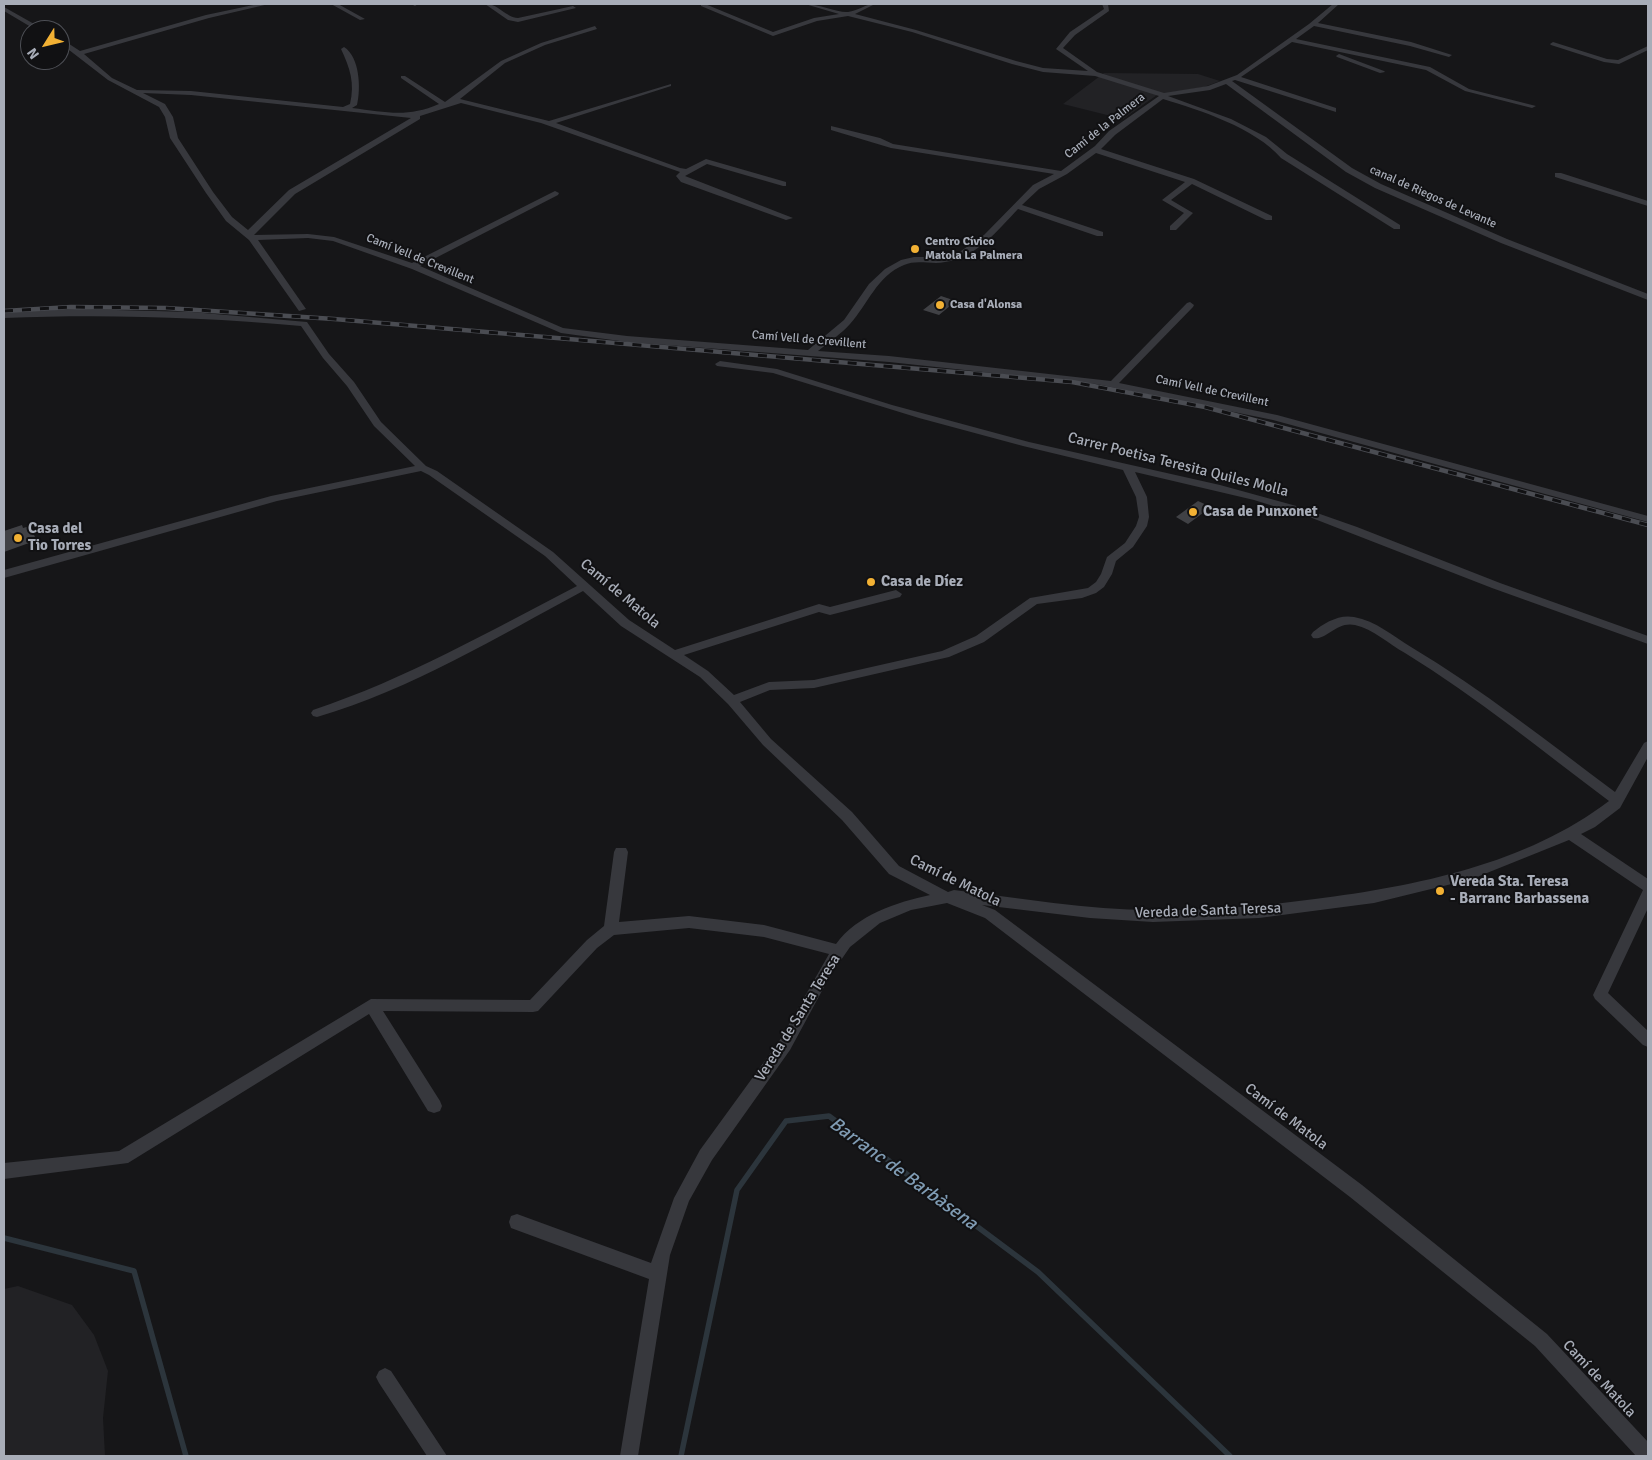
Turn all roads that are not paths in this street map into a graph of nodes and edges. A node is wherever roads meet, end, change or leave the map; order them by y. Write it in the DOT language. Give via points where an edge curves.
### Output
graph roads {
  1 [pos="266,4"];
  2 [pos="334,4"];
  3 [pos="488,4"];
  4 [pos="808,4"];
  5 [pos="872,4"];
  6 [pos="1106,4"];
  7 [pos="1336,4"];
  8 [pos="703,5"];
  9 [pos="243,6"];
  10 [pos="573,8"];
  11 [pos="4,9"];
  12 [pos="850,14"];
  13 [pos="362,18"];
  14 [pos="23,20"];
  15 [pos="1312,24"];
  16 [pos="595,28"];
  17 [pos="1290,40"];
  18 [pos="1304,43"];
  19 [pos="1552,44"];
  20 [pos="70,47"];
  21 [pos="1648,48"];
  22 [pos="344,49"];
  23 [pos="79,53"];
  24 [pos="1449,55"];
  25 [pos="1382,72"];
  26 [pos="1096,74"];
  27 [pos="403,77"];
  28 [pos="1232,80"];
  29 [pos="669,85"];
  30 [pos="133,91"];
  31 [pos="1163,96"];
  32 [pos="453,101"];
  33 [pos="445,105"];
  34 [pos="1532,106"];
  35 [pos="344,109"];
  36 [pos="1333,110"];
  37 [pos="421,115"];
  38 [pos="550,123"];
  39 [pos="834,128"];
  40 [pos="1095,150"];
  41 [pos="687,170"];
  42 [pos="1062,174"];
  43 [pos="1558,175"];
  44 [pos="1191,181"];
  45 [pos="783,184"];
  46 [pos="555,193"];
  47 [pos="1648,204"];
  48 [pos="1016,206"];
  49 [pos="789,218"];
  50 [pos="1269,218"];
  51 [pos="1396,226"];
  52 [pos="1173,228"];
  53 [pos="1100,234"];
  54 [pos="250,236"];
  55 [pos="413,266"];
  56 [pos="1648,297"];
  57 [pos="1190,305"];
  58 [pos="302,309"];
  59 [pos="4,315"];
  60 [pos="810,353"];
  61 [pos="720,364"];
  62 [pos="1113,384"];
  63 [pos="422,468"];
  64 [pos="1127,468"];
  65 [pos="1648,519"];
  66 [pos="4,574"];
  67 [pos="585,586"];
  68 [pos="896,594"];
  69 [pos="1316,635"];
  70 [pos="1648,640"];
  71 [pos="672,655"];
  72 [pos="732,701"];
  73 [pos="317,714"];
  74 [pos="1648,746"];
  75 [pos="1617,800"];
  76 [pos="1570,834"];
  77 [pos="622,852"];
  78 [pos="1632,875"];
  79 [pos="1648,886"];
  80 [pos="1648,894"];
  81 [pos="946,897"];
  82 [pos="610,929"];
  83 [pos="839,951"];
  84 [pos="371,1005"];
  85 [pos="1648,1040"];
  86 [pos="434,1106"];
  87 [pos="4,1171"];
  88 [pos="517,1222"];
  89 [pos="658,1274"];
  90 [pos="385,1377"];
  91 [pos="438,1456"];
  92 [pos="629,1456"];
  93 [pos="1648,1456"];
  1 -- 9 [label="street"];
  2 -- 13 [label="street"];
  3 -- 10 [label="street" via="510,19 518,20"];
  4 -- 12 [label="street"];
  5 -- 12 [label="street"];
  6 -- 26 [label="street" via="1107,10 1060,44 1059,49"];
  7 -- 15 [label="street, Camí de la Palmera"];
  8 -- 12 [label="street" via="773,34 816,19"];
  9 -- 23 [label="street"];
  11 -- 14 [label="street"];
  12 -- 26 [label="street" via="1014,63 1044,70"];
  15 -- 17 [label="street, Camí de la Palmera"];
  15 -- 24 [label="street"];
  16 -- 32 [label="street" via="543,44 503,62"];
  17 -- 18 [label="street"];
  17 -- 28 [label="street, Camí de la Palmera"];
  18 -- 25 [label="street"];
  18 -- 34 [label="street" via="1428,68 1467,90"];
  19 -- 21 [label="street" via="1619,62"];
  20 -- 23 [label="street"];
  22 -- 35 [label="street" via="353,66 358,89 353,105"];
  23 -- 30 [label="street" via="110,79"];
  26 -- 31 [label="street"];
  27 -- 33 [label="street"];
  28 -- 31 [label="street, Camí de la Palmera" via="1210,88"];
  28 -- 36 [label="street"];
  28 -- 56 [label="street, canal de Riegos de Levante" via="1348,170 1378,186 1504,242"];
  29 -- 38 [label="street"];
  30 -- 35 [label="street" via="191,93"];
  30 -- 54 [label="street" via="162,106 169,117 174,138 190,163 229,219"];
  31 -- 40 [label="street, Camí de la Palmera" via="1112,133"];
  31 -- 51 [label="street" via="1257,135 1281,149 1284,156"];
  32 -- 33 [label="street"];
  32 -- 38 [label="street"];
  33 -- 37 [label="street"];
  35 -- 37 [label="street"];
  37 -- 54 [label="street" via="292,192"];
  38 -- 41 [label="street" via="679,170"];
  39 -- 42 [label="street" via="845,135 891,146"];
  40 -- 42 [label="street, Camí de la Palmera"];
  40 -- 44 [label="street"];
  41 -- 45 [label="street" via="706,161"];
  41 -- 49 [label="street" via="680,176 684,180"];
  42 -- 48 [label="street, Camí de la Palmera" via="1036,187"];
  43 -- 47 [label="street"];
  44 -- 50 [label="street"];
  44 -- 52 [label="street" via="1166,200 1189,213"];
  46 -- 55 [label="street"];
  48 -- 53 [label="street"];
  48 -- 60 [label="street, Camí de la Palmera" via="988,237 964,253 945,260 901,263 888,271 872,286 847,322"];
  54 -- 55 [label="street, Camí Vell de Crevillent" via="323,236"];
  54 -- 58 [label="street"];
  55 -- 60 [label="street, Camí Vell de Crevillent" via="561,330 627,339"];
  57 -- 62 [label="street"];
  59 -- 63 [label="street, Camí de Matola" via="162,313 304,324 351,384 377,424"];
  60 -- 62 [label="street, Camí Vell de Crevillent" via="1033,373"];
  61 -- 64 [label="street, Carrer Poetisa Teresita Quiles Molla" via="782,371 931,418"];
  62 -- 65 [label="street, Camí Vell de Crevillent" via="1274,417"];
  63 -- 66 [label="street" via="275,498"];
  63 -- 67 [label="street, Camí de Matola" via="550,554"];
  64 -- 70 [label="street, Carrer Poetisa Teresita Quiles Molla" via="1193,481 1358,529 1515,593"];
  64 -- 72 [label="street" via="1138,484 1145,512 1142,528 1129,546 1111,559 1109,572 1095,590 1076,597 1034,601 980,639 945,654 814,684 769,686"];
  67 -- 71 [label="street, Camí de Matola" via="625,623"];
  67 -- 73 [label="street" via="422,671"];
  68 -- 71 [label="street" via="830,611 820,608"];
  69 -- 75 [label="street" via="1343,621 1353,620 1366,625 1418,655"];
  71 -- 72 [label="street, Camí de Matola" via="704,674"];
  72 -- 81 [label="street, Camí de Matola" via="767,742 847,816 894,870"];
  74 -- 75 [label="street, Vereda de Santa Teresa"];
  75 -- 76 [label="street, Vereda de Santa Teresa" via="1590,823"];
  76 -- 78 [label="street"];
  76 -- 81 [label="street, Vereda de Santa Teresa" via="1472,874 1374,897 1259,912 1153,916"];
  77 -- 82 [label="street"];
  78 -- 79 [label="street"];
  78 -- 80 [label="street"];
  80 -- 85 [label="street" via="1600,995"];
  81 -- 83 [label="street, Vereda de Santa Teresa" via="909,904 875,920"];
  81 -- 93 [label="street, Camí de Matola" via="997,919 1356,1191 1541,1340"];
  82 -- 83 [label="street" via="689,922 764,931"];
  82 -- 84 [label="street" via="533,1006"];
  83 -- 89 [label="street, Vereda de Santa Teresa" via="784,1045 694,1176 682,1198 661,1255"];
  84 -- 86 [label="street"];
  84 -- 87 [label="street" via="122,1158"];
  88 -- 89 [label="street"];
  89 -- 92 [label="street, Vereda de Santa Teresa"];
  90 -- 91 [label="street"];
}
